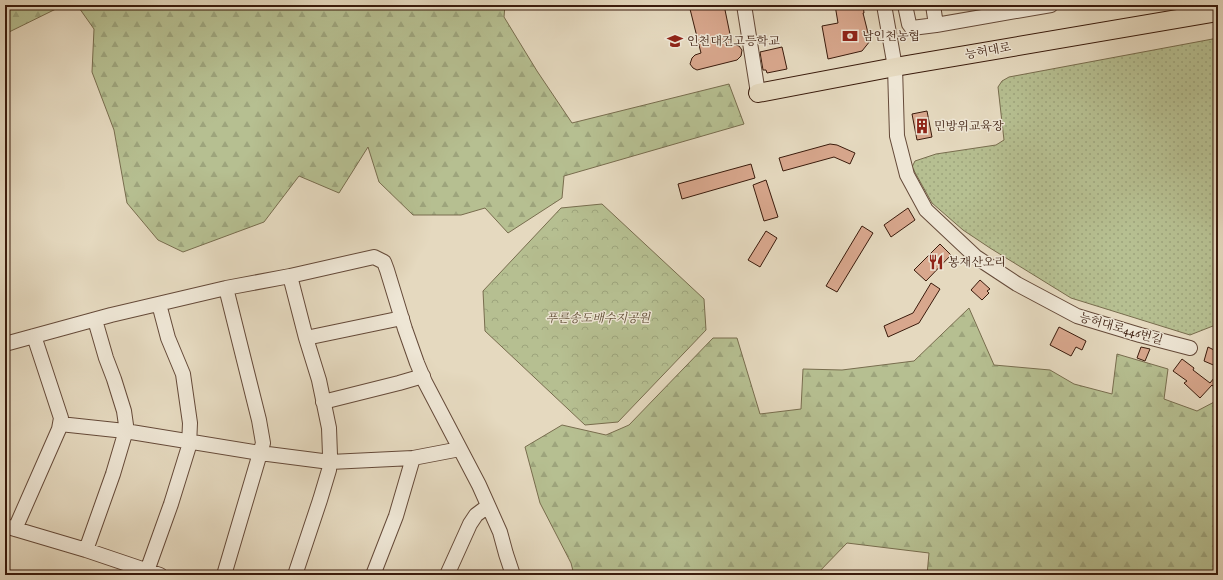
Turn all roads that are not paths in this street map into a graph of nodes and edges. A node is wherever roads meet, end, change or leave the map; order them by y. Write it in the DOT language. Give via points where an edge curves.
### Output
graph roads {
  1 [pos="744,5"];
  2 [pos="884,5"];
  3 [pos="905,5"];
  4 [pos="933,5"];
  5 [pos="1045,6"];
  6 [pos="1017,8"];
  7 [pos="994,10"];
  8 [pos="1218,12"];
  9 [pos="936,25"];
  10 [pos="895,67"];
  11 [pos="758,93"];
  12 [pos="290,276"];
  13 [pos="226,288"];
  14 [pos="160,304"];
  15 [pos="402,318"];
  16 [pos="95,320"];
  17 [pos="34,336"];
  18 [pos="306,338"];
  19 [pos="5,344"];
  20 [pos="1190,348"];
  21 [pos="423,376"];
  22 [pos="323,402"];
  23 [pos="60,424"];
  24 [pos="125,431"];
  25 [pos="189,442"];
  26 [pos="460,449"];
  27 [pos="260,453"];
  28 [pos="413,458"];
  29 [pos="330,462"];
  30 [pos="488,506"];
  31 [pos="10,527"];
  32 [pos="86,550"];
  33 [pos="154,573"];
  34 [pos="224,575"];
  35 [pos="295,575"];
  36 [pos="374,575"];
  37 [pos="447,575"];
  38 [pos="513,575"];
  1 -- 11 [label="street"];
  2 -- 10 [label="street, 능허대로446번길"];
  3 -- 9 [label="street" via="912,28"];
  4 -- 9 [label="street"];
  5 -- 6 [label="street"];
  6 -- 7 [label="street"];
  7 -- 9 [label="street"];
  8 -- 10 [label="main road, 능허대로"];
  10 -- 11 [label="main road, 능허대로"];
  10 -- 20 [label="street, 능허대로446번길" via="897,136 907,176 926,210 976,257 1017,284 1077,316"];
  12 -- 13 [label="street"];
  12 -- 15 [label="street" via="374,257 384,262"];
  12 -- 18 [label="street"];
  13 -- 14 [label="street"];
  13 -- 27 [label="street" via="260,420 263,443"];
  14 -- 16 [label="street"];
  14 -- 25 [label="street" via="168,338 183,374 190,423"];
  15 -- 18 [label="street"];
  15 -- 21 [label="street"];
  16 -- 17 [label="street"];
  16 -- 24 [label="street" via="124,411"];
  17 -- 19 [label="street"];
  17 -- 23 [label="street" via="61,418"];
  18 -- 22 [label="street"];
  21 -- 22 [label="street"];
  21 -- 26 [label="street"];
  22 -- 29 [label="street" via="329,428"];
  23 -- 24 [label="street"];
  23 -- 31 [label="street"];
  24 -- 25 [label="street"];
  24 -- 32 [label="street"];
  25 -- 27 [label="street"];
  25 -- 33 [label="street"];
  26 -- 28 [label="street"];
  26 -- 30 [label="street"];
  27 -- 29 [label="street"];
  27 -- 34 [label="street"];
  28 -- 29 [label="street"];
  28 -- 36 [label="street" via="396,516"];
  29 -- 35 [label="street"];
  30 -- 37 [label="street" via="476,515 470,524"];
  30 -- 38 [label="street" via="500,532"];
  31 -- 32 [label="street"];
  32 -- 33 [label="street"];
}
